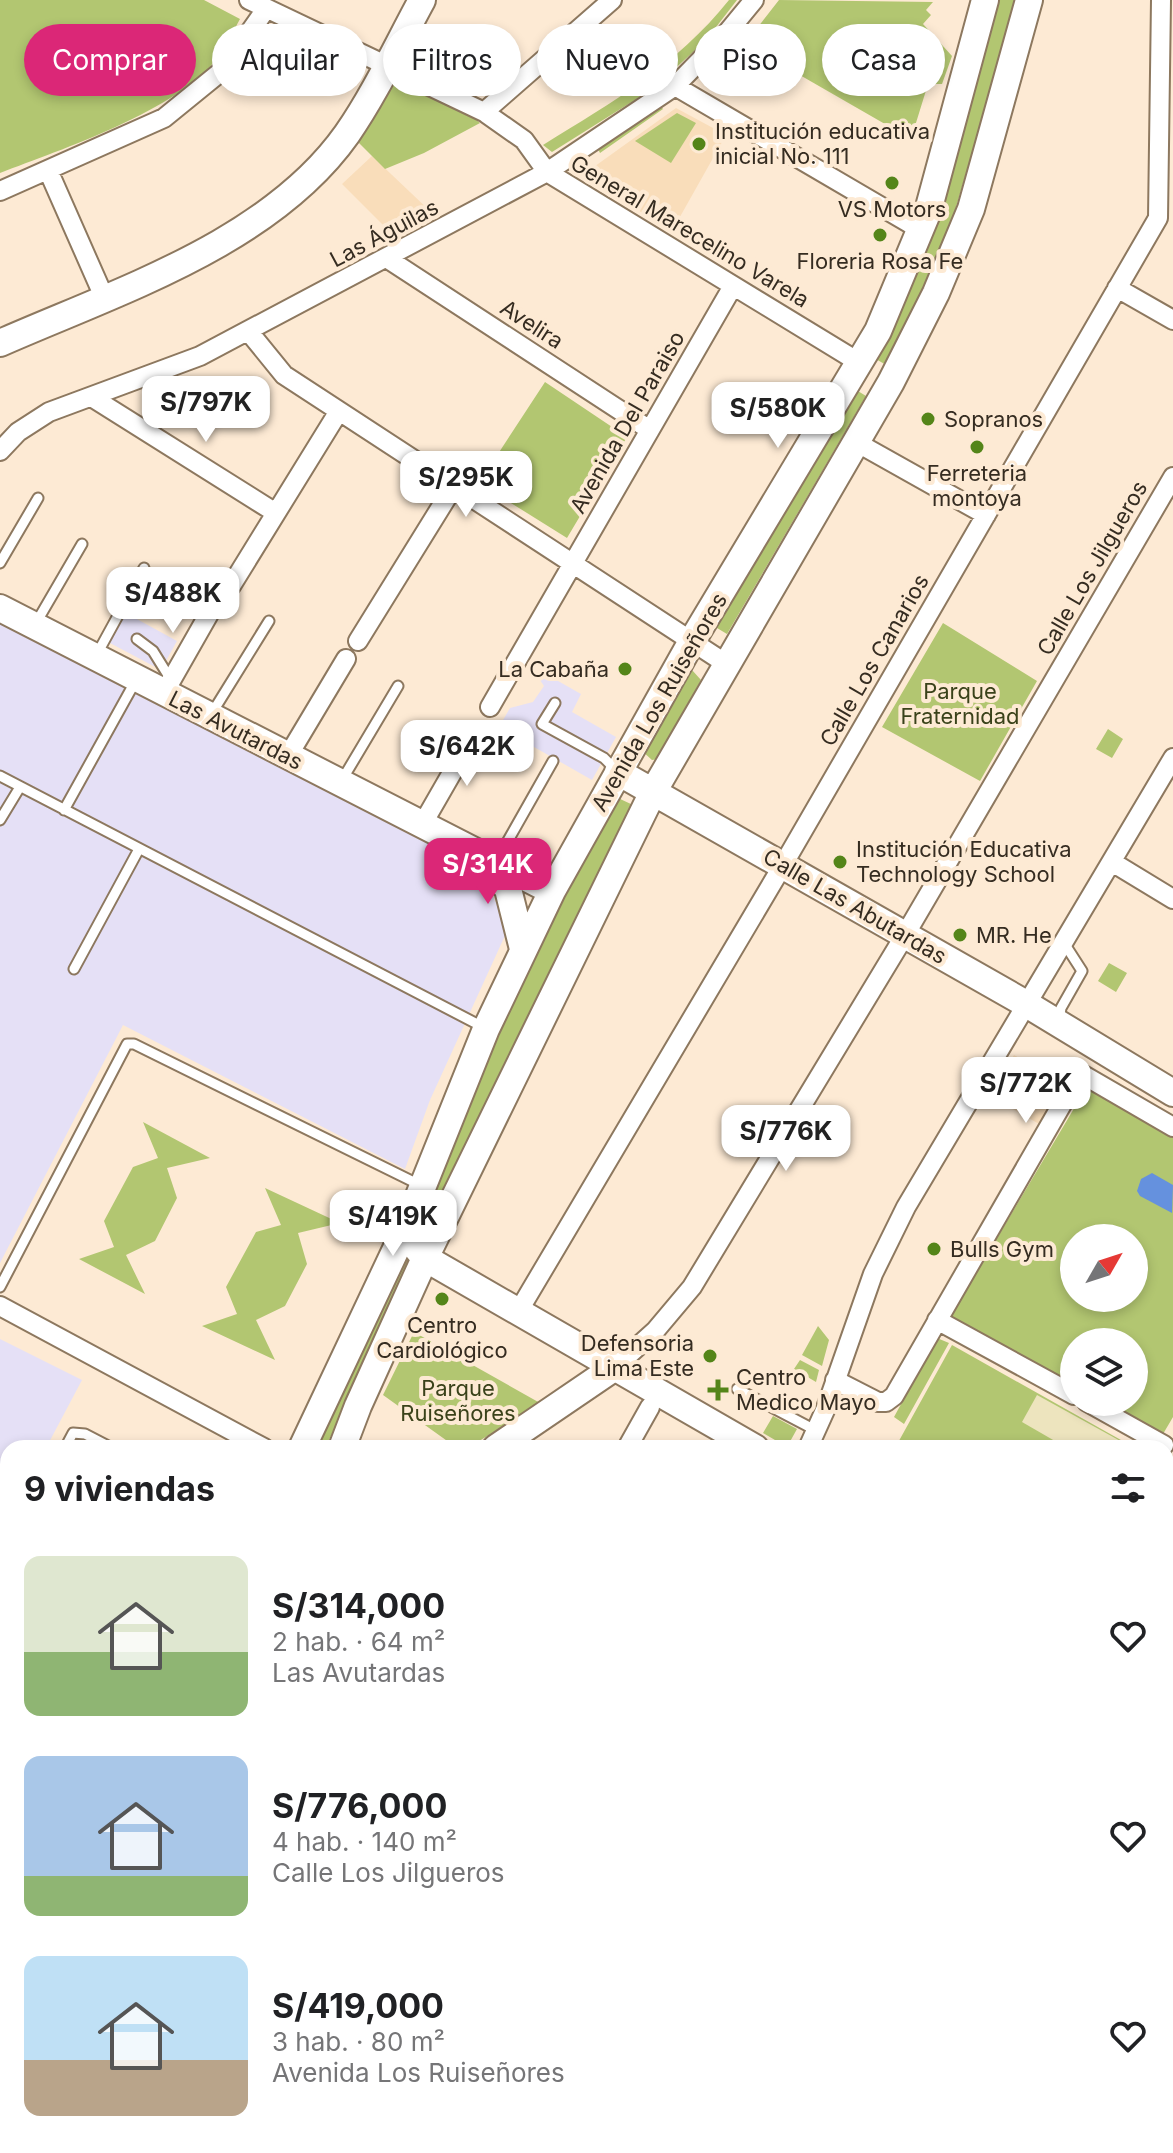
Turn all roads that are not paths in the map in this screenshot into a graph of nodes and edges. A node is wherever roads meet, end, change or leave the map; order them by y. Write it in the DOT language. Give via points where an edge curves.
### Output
graph roads {
  1 [pos="422,0"];
  2 [pos="612,0"];
  3 [pos="754,0"];
  4 [pos="985,0"];
  5 [pos="1029,0"];
  6 [pos="1161,0"];
  7 [pos="257,4"];
  8 [pos="409,24"];
  9 [pos="383,63"];
  10 [pos="383,72"];
  11 [pos="678,83"];
  12 [pos="678,88"];
  13 [pos="451,96"];
  14 [pos="660,96"];
  15 [pos="484,112"];
  16 [pos="1166,146"];
  17 [pos="48,170"];
  18 [pos="547,172"];
  19 [pos="0,191"];
  20 [pos="1173,192"];
  21 [pos="1158,218"];
  22 [pos="921,230"];
  23 [pos="388,259"];
  24 [pos="733,286"];
  25 [pos="1117,288"];
  26 [pos="104,297"];
  27 [pos="1173,320"];
  28 [pos="249,332"];
  29 [pos="0,343"];
  30 [pos="860,363"];
  31 [pos="93,398"];
  32 [pos="339,411"];
  33 [pos="650,430"];
  34 [pos="854,441"];
  35 [pos="0,451"];
  36 [pos="1173,477"];
  37 [pos="454,486"];
  38 [pos="38,498"];
  39 [pos="276,513"];
  40 [pos="986,515"];
  41 [pos="82,544"];
  42 [pos="574,562"];
  43 [pos="0,563"];
  44 [pos="144,568"];
  45 [pos="0,608"];
  46 [pos="269,621"];
  47 [pos="35,626"];
  48 [pos="137,639"];
  49 [pos="358,641"];
  50 [pos="692,641"];
  51 [pos="95,657"];
  52 [pos="346,659"];
  53 [pos="725,663"];
  54 [pos="136,679"];
  55 [pos="168,686"];
  56 [pos="398,686"];
  57 [pos="555,703"];
  58 [pos="490,707"];
  59 [pos="210,716"];
  60 [pos="476,731"];
  61 [pos="288,756"];
  62 [pos="1173,758"];
  63 [pos="553,761"];
  64 [pos="618,772"];
  65 [pos="0,776"];
  66 [pos="340,783"];
  67 [pos="20,787"];
  68 [pos="653,792"];
  69 [pos="64,810"];
  70 [pos="0,820"];
  71 [pos="422,825"];
  72 [pos="139,849"];
  73 [pos="484,857"];
  74 [pos="1112,862"];
  75 [pos="783,865"];
  76 [pos="552,891"];
  77 [pos="1173,899"];
  78 [pos="905,935"];
  79 [pos="1064,943"];
  80 [pos="523,949"];
  81 [pos="74,969"];
  82 [pos="1028,1005"];
  83 [pos="1059,1024"];
  84 [pos="486,1029"];
  85 [pos="1173,1093"];
  86 [pos="1173,1127"];
  87 [pos="421,1185"];
  88 [pos="406,1228"];
  89 [pos="425,1258"];
  90 [pos="0,1287"];
  91 [pos="0,1306"];
  92 [pos="518,1312"];
  93 [pos="937,1320"];
  94 [pos="615,1367"];
  95 [pos="835,1380"];
  96 [pos="1060,1387"];
  97 [pos="737,1389"];
  98 [pos="358,1406"];
  99 [pos="650,1407"];
  100 [pos="1115,1416"];
  101 [pos="817,1431"];
  102 [pos="69,1440"];
  103 [pos="97,1440"];
  104 [pos="249,1440"];
  105 [pos="306,1440"];
  106 [pos="339,1440"];
  107 [pos="345,1440"];
  108 [pos="508,1440"];
  109 [pos="631,1440"];
  110 [pos="741,1440"];
  111 [pos="812,1440"];
  112 [pos="1164,1440"];
  1 -- 8 [label="main road"];
  2 -- 15 [label="street"];
  3 -- 11 [label="street, Las Águilas"];
  4 -- 22 [label="main road, Avenida Los Ruiseñores"];
  5 -- 34 [label="main road, Avenida Los Ruiseñores" via="971,209 936,293"];
  6 -- 16 [label="street"];
  7 -- 9 [label="street, General Marecelino Varela"];
  7 -- 17 [label="street" via="223,70 164,118"];
  10 -- 26 [label="main road" via="346,134 265,217"];
  12 -- 22 [label="street"];
  13 -- 15 [label="street, General Marecelino Varela"];
  14 -- 18 [label="street, Las Águilas"];
  15 -- 18 [label="street, General Marecelino Varela" via="524,140"];
  16 -- 21 [label="street"];
  17 -- 19 [label="street"];
  17 -- 26 [label="street"];
  18 -- 23 [label="street, Las Águilas"];
  18 -- 24 [label="street, General Marecelino Varela"];
  20 -- 21 [label="street, Calle Los Canarios"];
  21 -- 25 [label="street, Calle Los Canarios"];
  22 -- 30 [label="main road, Avenida Los Ruiseñores"];
  23 -- 28 [label="street, Las Águilas"];
  23 -- 33 [label="street, Avelira"];
  24 -- 30 [label="street, General Marecelino Varela"];
  24 -- 33 [label="street, Avenida Del Paraiso"];
  25 -- 27 [label="street"];
  25 -- 40 [label="street, Calle Los Canarios"];
  26 -- 29 [label="main road"];
  28 -- 31 [label="street, Las Águilas"];
  28 -- 32 [label="street" via="284,375"];
  30 -- 50 [label="main road, Avenida Los Ruiseñores"];
  31 -- 35 [label="street, Las Águilas" via="49,412"];
  31 -- 39 [label="street"];
  32 -- 37 [label="street"];
  32 -- 39 [label="street"];
  33 -- 42 [label="street, Avenida Del Paraiso"];
  34 -- 40 [label="street"];
  34 -- 53 [label="main road, Avenida Los Ruiseñores"];
  36 -- 78 [label="street, Calle Los Jilgueros"];
  37 -- 42 [label="street"];
  37 -- 49 [label="street"];
  38 -- 43 [label="lane"];
  39 -- 55 [label="street"];
  40 -- 75 [label="street, Calle Los Canarios"];
  41 -- 47 [label="lane"];
  42 -- 50 [label="street"];
  42 -- 58 [label="street, Avenida Del Paraiso"];
  44 -- 51 [label="lane"];
  45 -- 47 [label="main road, Las Avutardas"];
  46 -- 59 [label="lane"];
  47 -- 51 [label="main road, Las Avutardas"];
  48 -- 55 [label="lane" via="153,651"];
  50 -- 53 [label="street"];
  50 -- 64 [label="main road, Avenida Los Ruiseñores"];
  51 -- 54 [label="main road, Las Avutardas"];
  52 -- 61 [label="street"];
  53 -- 68 [label="main road, Avenida Los Ruiseñores"];
  54 -- 55 [label="main road, Las Avutardas"];
  54 -- 69 [label="lane"];
  55 -- 59 [label="main road, Las Avutardas"];
  56 -- 66 [label="lane"];
  57 -- 64 [label="lane" via="542,724 604,758"];
  59 -- 61 [label="main road, Las Avutardas"];
  60 -- 71 [label="street"];
  61 -- 66 [label="main road, Las Avutardas"];
  62 -- 74 [label="street"];
  63 -- 73 [label="lane"];
  64 -- 68 [label="main road, Calle Las Abutardas"];
  64 -- 76 [label="main road, Avenida Los Ruiseñores"];
  65 -- 67 [label="lane"];
  66 -- 71 [label="main road, Las Avutardas"];
  67 -- 69 [label="lane"];
  67 -- 70 [label="lane"];
  68 -- 75 [label="main road, Calle Las Abutardas"];
  68 -- 89 [label="main road, Avenida Los Ruiseñores"];
  69 -- 72 [label="lane"];
  71 -- 73 [label="main road, Las Avutardas"];
  72 -- 81 [label="lane"];
  72 -- 84 [label="lane"];
  73 -- 76 [label="main road, Las Avutardas"];
  73 -- 80 [label="main road, Las Avutardas" via="508,889"];
  74 -- 77 [label="street"];
  74 -- 79 [label="street"];
  75 -- 78 [label="main road, Calle Las Abutardas"];
  75 -- 92 [label="street, Calle Los Canarios"];
  76 -- 80 [label="main road, Avenida Los Ruiseñores"];
  78 -- 82 [label="main road, Calle Las Abutardas"];
  78 -- 94 [label="street, Calle Los Jilgueros" via="692,1287"];
  79 -- 82 [label="street"];
  79 -- 83 [label="lane" via="1082,971 1061,1008"];
  80 -- 84 [label="main road, Avenida Los Ruiseñores"];
  82 -- 83 [label="main road, Calle Las Abutardas"];
  82 -- 95 [label="street" via="906,1207 873,1274"];
  83 -- 85 [label="main road, Calle Las Abutardas"];
  84 -- 87 [label="main road, Avenida Los Ruiseñores"];
  86 -- 93 [label="street" via="1080,1073"];
  87 -- 88 [label="main road, Avenida Los Ruiseñores"];
  87 -- 90 [label="lane" via="127,1044"];
  88 -- 89 [label="main road"];
  88 -- 105 [label="main road, Avenida Los Ruiseñores"];
  89 -- 92 [label="main road"];
  89 -- 98 [label="main road, Avenida Los Ruiseñores"];
  91 -- 104 [label="street"];
  92 -- 94 [label="main road"];
  93 -- 95 [label="street" via="886,1402"];
  93 -- 96 [label="street"];
  94 -- 108 [label="main road"];
  94 -- 110 [label="main road"];
  95 -- 101 [label="street"];
  97 -- 101 [label="lane"];
  98 -- 106 [label="main road, Avenida Los Ruiseñores"];
  98 -- 107 [label="main road, Avenida Los Ruiseñores"];
  99 -- 109 [label="street"];
  100 -- 112 [label="street"];
  101 -- 111 [label="street"];
  102 -- 103 [label="lane" via="73,1433"];
}
